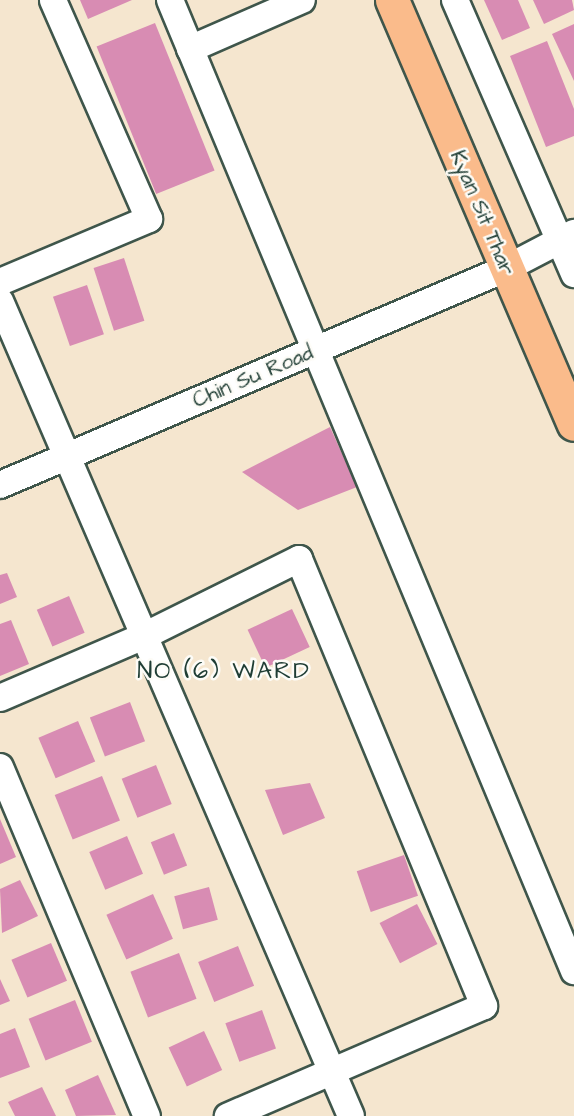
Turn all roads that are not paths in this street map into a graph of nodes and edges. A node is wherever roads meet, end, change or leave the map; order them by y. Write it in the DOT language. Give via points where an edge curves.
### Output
graph roads {
  1 [pos="53,0"];
  2 [pos="170,0"];
  3 [pos="302,0"];
  4 [pos="392,0"];
  5 [pos="456,0"];
  6 [pos="190,49"];
  7 [pos="567,237"];
  8 [pos="505,269"];
  9 [pos="574,274"];
  10 [pos="0,282"];
  11 [pos="0,300"];
  12 [pos="315,350"];
  13 [pos="574,424"];
  14 [pos="68,456"];
  15 [pos="0,485"];
  16 [pos="146,635"];
  17 [pos="0,698"];
  18 [pos="0,767"];
  19 [pos="574,971"];
  20 [pos="332,1073"];
  21 [pos="146,1116"];
  22 [pos="228,1116"];
  23 [pos="351,1116"];
  1 -- 10 [label="street" via="149,219"];
  2 -- 6 [label="street"];
  3 -- 6 [label="street"];
  4 -- 8 [label="main road, Kyan Sit Thar"];
  5 -- 7 [label="street"];
  6 -- 12 [label="street"];
  7 -- 8 [label="street, Chin Su Road"];
  7 -- 9 [label="street"];
  8 -- 12 [label="street, Chin Su Road"];
  8 -- 13 [label="main road, Kyan Sit Thar"];
  11 -- 14 [label="street"];
  12 -- 14 [label="street, Chin Su Road"];
  12 -- 19 [label="street"];
  14 -- 15 [label="street, Chin Su Road"];
  14 -- 16 [label="street"];
  16 -- 17 [label="street"];
  16 -- 20 [label="street"];
  16 -- 20 [label="street" via="299,559 484,1006"];
  18 -- 21 [label="street"];
  20 -- 22 [label="street"];
  20 -- 23 [label="street"];
}
